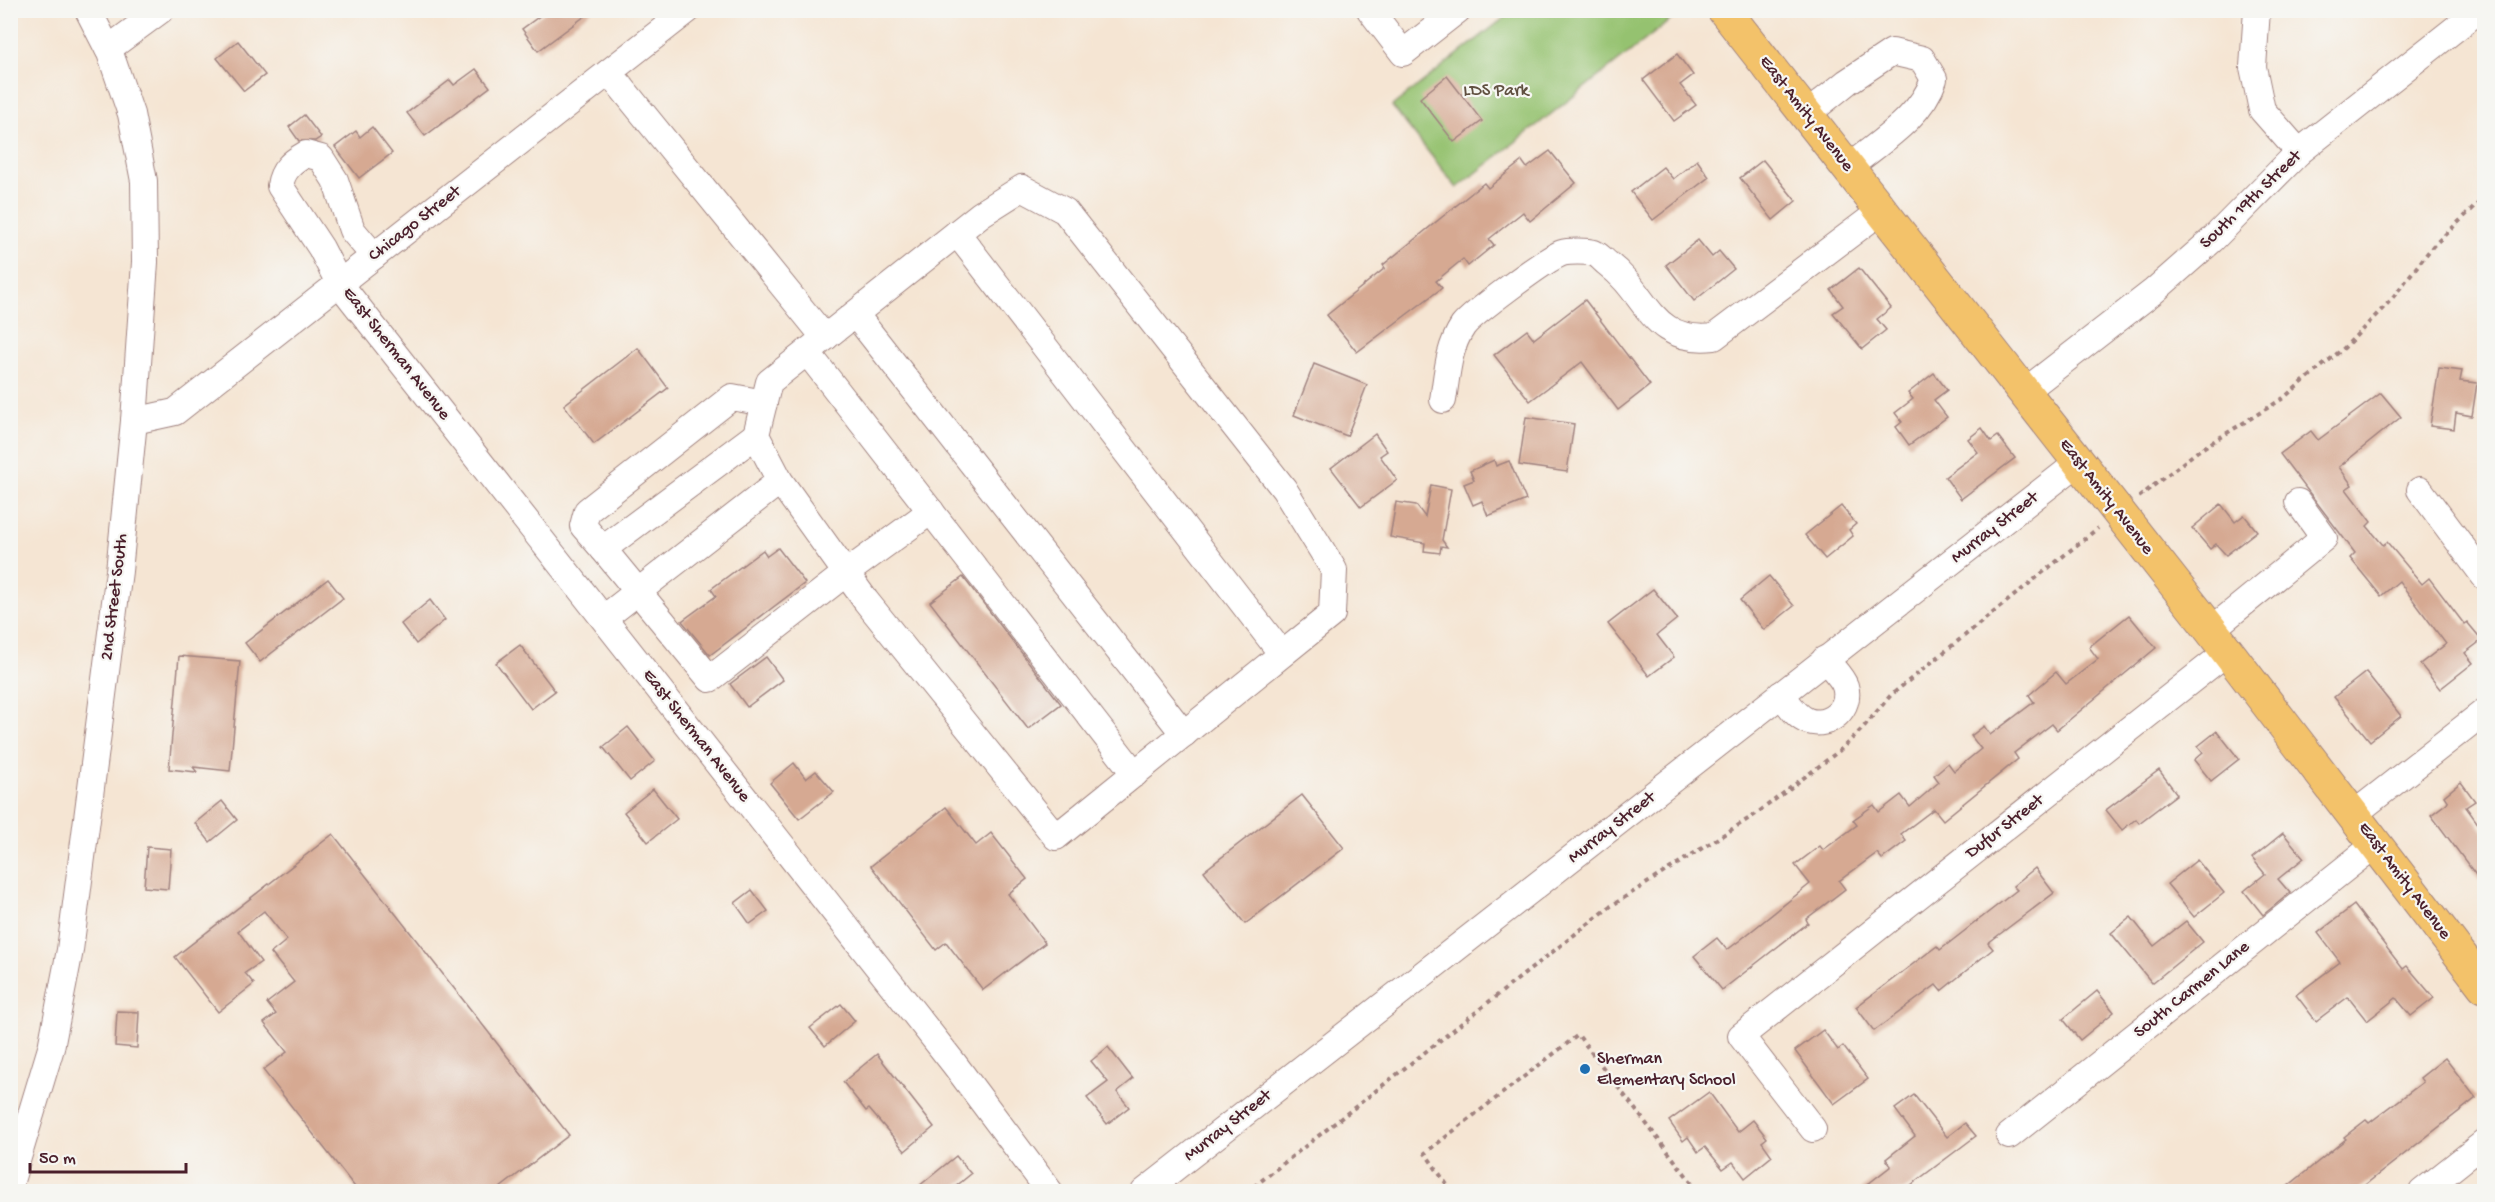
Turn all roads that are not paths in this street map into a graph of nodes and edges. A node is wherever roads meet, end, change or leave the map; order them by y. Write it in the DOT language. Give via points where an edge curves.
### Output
graph roads {
  1 [pos="88,10"];
  2 [pos="161,10"];
  3 [pos="688,10"];
  4 [pos="1370,10"];
  5 [pos="1458,10"];
  6 [pos="1724,10"];
  7 [pos="2257,10"];
  8 [pos="2479,10"];
  9 [pos="134,19"];
  10 [pos="108,49"];
  11 [pos="609,72"];
  12 [pos="1806,115"];
  13 [pos="2299,152"];
  14 [pos="1848,168"];
  15 [pos="1881,211"];
  16 [pos="957,232"];
  17 [pos="374,256"];
  18 [pos="339,283"];
  19 [pos="855,314"];
  20 [pos="816,345"];
  21 [pos="2024,392"];
  22 [pos="1443,400"];
  23 [pos="764,403"];
  24 [pos="134,422"];
  25 [pos="756,435"];
  26 [pos="2079,462"];
  27 [pos="780,481"];
  28 [pos="2420,490"];
  29 [pos="2298,502"];
  30 [pos="931,511"];
  31 [pos="603,549"];
  32 [pos="846,573"];
  33 [pos="2484,576"];
  34 [pos="636,593"];
  35 [pos="604,618"];
  36 [pos="2219,641"];
  37 [pos="1282,654"];
  38 [pos="1825,659"];
  39 [pos="1781,694"];
  40 [pos="2484,712"];
  41 [pos="1184,734"];
  42 [pos="1135,774"];
  43 [pos="2354,814"];
  44 [pos="2376,844"];
  45 [pos="2484,986"];
  46 [pos="1813,1129"];
  47 [pos="2009,1136"];
  48 [pos="2484,1143"];
  49 [pos="10,1184"];
  50 [pos="1050,1191"];
  51 [pos="1144,1191"];
  52 [pos="2422,1191"];
  1 -- 10 [label="street, 2nd Street South"];
  2 -- 9 [label="street"];
  3 -- 11 [label="street, Chicago Street"];
  4 -- 5 [label="street" via="1403,53"];
  6 -- 12 [label="main road, East Amity Avenue"];
  7 -- 13 [label="street" via="2253,67 2262,110"];
  8 -- 13 [label="street, South 19th Street"];
  9 -- 10 [label="street"];
  10 -- 24 [label="street, 2nd Street South" via="131,114 144,181 146,262"];
  11 -- 17 [label="street, Chicago Street"];
  11 -- 20 [label="street"];
  12 -- 14 [label="main road, East Amity Avenue"];
  12 -- 14 [label="street" via="1892,52 1922,59 1934,79 1928,98"];
  13 -- 21 [label="street, South 19th Street" via="2212,240 2154,291"];
  14 -- 15 [label="main road, East Amity Avenue"];
  15 -- 21 [label="main road, East Amity Avenue"];
  15 -- 22 [label="street" via="1714,337 1673,333 1657,320 1617,271 1593,253 1563,252 1536,268 1464,325 1452,348"];
  16 -- 19 [label="street"];
  16 -- 37 [label="street"];
  16 -- 37 [label="street" via="1022,188 1065,211 1284,489 1334,570 1332,614"];
  17 -- 18 [label="street, Chicago Street"];
  17 -- 18 [label="street, East Sherman Avenue" via="352,230 334,180 321,158 306,154 293,161 281,176 280,186"];
  18 -- 24 [label="street, Chicago Street" via="175,412"];
  18 -- 35 [label="street, East Sherman Avenue"];
  19 -- 20 [label="street"];
  19 -- 41 [label="street"];
  20 -- 23 [label="street" via="769,382"];
  20 -- 30 [label="street"];
  21 -- 26 [label="main road, East Amity Avenue"];
  23 -- 25 [label="street"];
  23 -- 31 [label="street" via="732,397 588,511 583,526"];
  24 -- 49 [label="street, 2nd Street South" via="119,571 70,950 51,1048"];
  25 -- 27 [label="street"];
  25 -- 31 [label="street"];
  26 -- 36 [label="main road, East Amity Avenue"];
  26 -- 38 [label="street, Murray Street"];
  27 -- 32 [label="street"];
  27 -- 34 [label="street"];
  28 -- 33 [label="street"];
  29 -- 36 [label="street, Dufur Street" via="2324,538"];
  30 -- 32 [label="street"];
  30 -- 42 [label="street"];
  31 -- 34 [label="street"];
  32 -- 34 [label="street" via="710,679"];
  32 -- 42 [label="street" via="1056,837"];
  34 -- 35 [label="street"];
  35 -- 50 [label="street, East Sherman Avenue"];
  36 -- 43 [label="main road, East Amity Avenue"];
  36 -- 46 [label="street, Dufur Street" via="1741,1036"];
  37 -- 41 [label="street"];
  38 -- 39 [label="street, Murray Street"];
  38 -- 39 [label="street" via="1844,684 1846,693 1835,717 1809,722 1794,712"];
  39 -- 51 [label="street, Murray Street"];
  40 -- 43 [label="street"];
  41 -- 42 [label="street"];
  43 -- 44 [label="main road, East Amity Avenue"];
  44 -- 45 [label="main road, East Amity Avenue"];
  44 -- 47 [label="street, South Carmen Lane"];
  48 -- 52 [label="street"];
}
